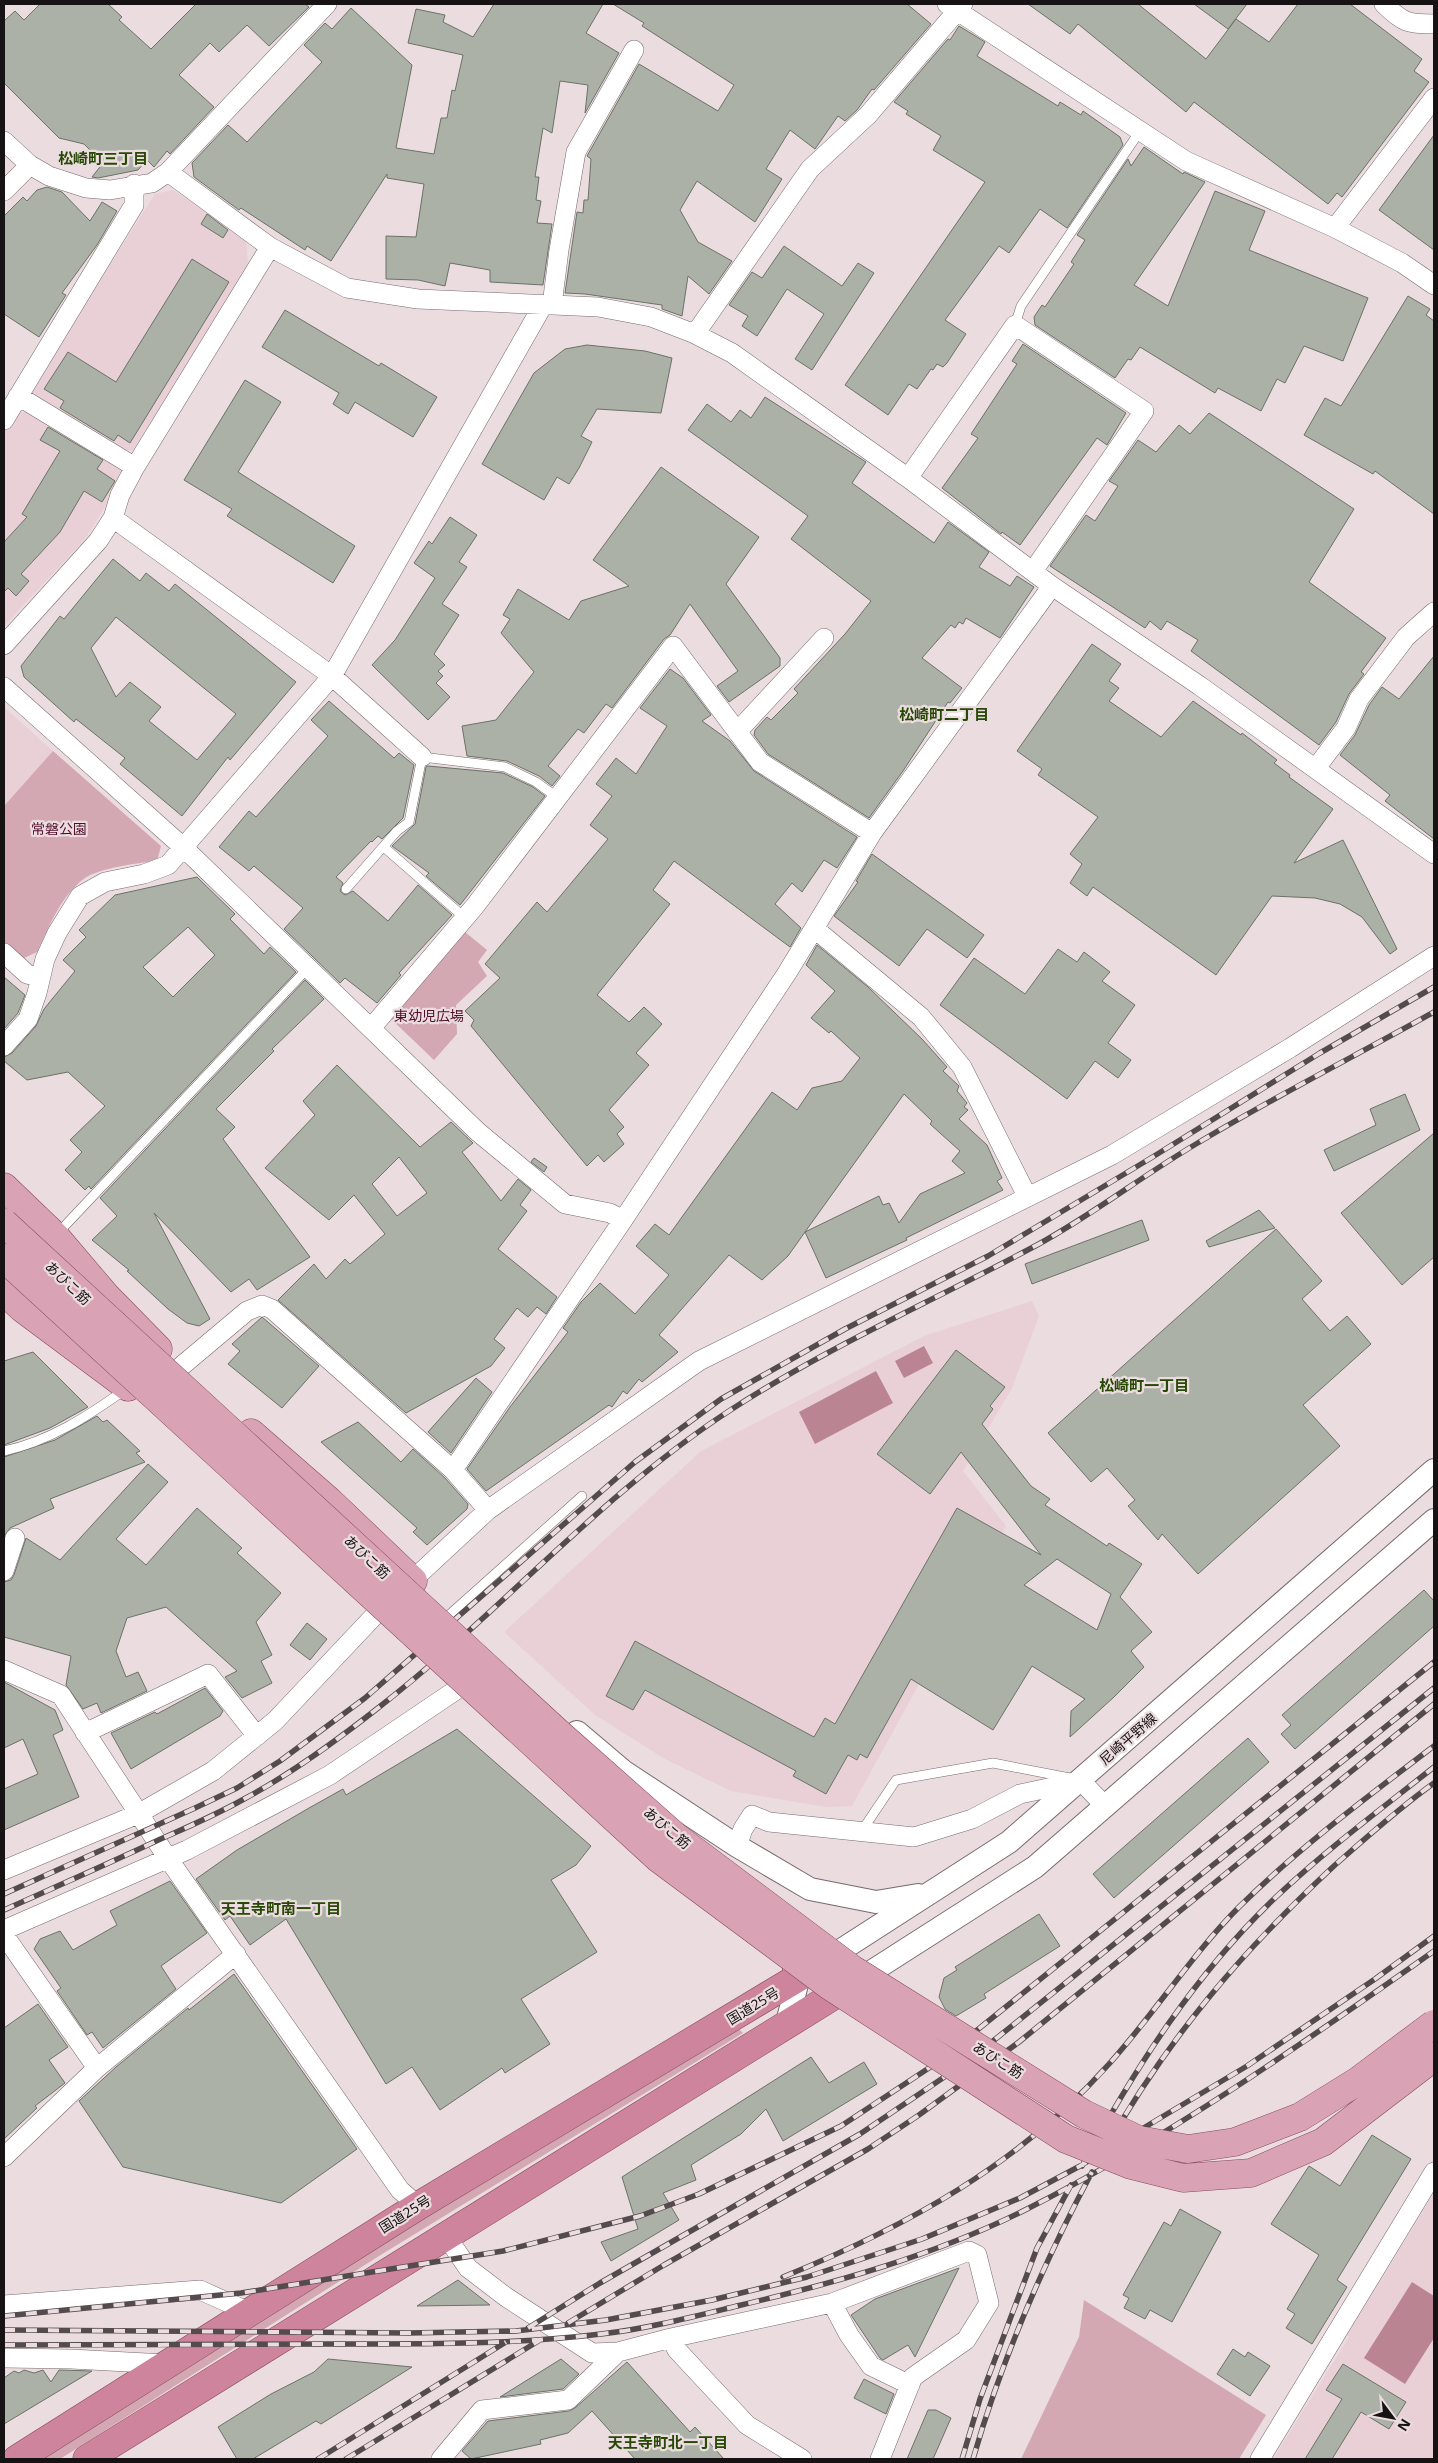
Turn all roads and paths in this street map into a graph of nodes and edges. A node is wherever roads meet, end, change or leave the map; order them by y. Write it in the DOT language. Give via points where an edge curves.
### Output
graph roads {
  1 [pos="327,4"];
  2 [pos="1384,4"];
  3 [pos="956,6"];
  4 [pos="1434,24"];
  5 [pos="634,50"];
  6 [pos="1434,98"];
  7 [pos="1140,131"];
  8 [pos="4,141"];
  9 [pos="30,165"];
  10 [pos="168,172"];
  11 [pos="134,184"];
  12 [pos="4,191"];
  13 [pos="1335,228"];
  14 [pos="270,246"];
  15 [pos="1434,285"];
  16 [pos="548,305"];
  17 [pos="1015,325"];
  18 [pos="695,334"];
  19 [pos="18,396"];
  20 [pos="4,420"];
  21 [pos="135,467"];
  22 [pos="908,478"];
  23 [pos="113,518"];
  24 [pos="1033,571"];
  25 [pos="1052,586"];
  26 [pos="1434,612"];
  27 [pos="824,638"];
  28 [pos="4,644"];
  29 [pos="332,676"];
  30 [pos="4,687"];
  31 [pos="737,732"];
  32 [pos="422,756"];
  33 [pos="1316,768"];
  34 [pos="558,798"];
  35 [pos="872,833"];
  36 [pos="184,848"];
  37 [pos="384,848"];
  38 [pos="1434,854"];
  39 [pos="346,889"];
  40 [pos="465,918"];
  41 [pos="815,929"];
  42 [pos="4,953"];
  43 [pos="1434,956"];
  44 [pos="308,968"];
  45 [pos="40,978"];
  46 [pos="372,1027"];
  47 [pos="4,1046"];
  48 [pos="4,1187"];
  49 [pos="1027,1196"];
  50 [pos="624,1220"];
  51 [pos="4,1224"];
  52 [pos="55,1236"];
  53 [pos="4,1258"];
  54 [pos="10,1305"];
  55 [pos="178,1369"];
  56 [pos="128,1388"];
  57 [pos="4,1451"];
  58 [pos="453,1470"];
  59 [pos="1434,1470"];
  60 [pos="582,1496"];
  61 [pos="488,1510"];
  62 [pos="1434,1520"];
  63 [pos="15,1538"];
  64 [pos="4,1571"];
  65 [pos="413,1581"];
  66 [pos="376,1614"];
  67 [pos="449,1615"];
  68 [pos="4,1670"];
  69 [pos="459,1688"];
  70 [pos="85,1733"];
  71 [pos="256,1736"];
  72 [pos="623,1771"];
  73 [pos="1081,1781"];
  74 [pos="1106,1807"];
  75 [pos="138,1814"];
  76 [pos="861,1832"];
  77 [pos="737,1846"];
  78 [pos="167,1857"];
  79 [pos="4,1870"];
  80 [pos="926,1894"];
  81 [pos="4,1930"];
  82 [pos="4,1935"];
  83 [pos="236,1954"];
  84 [pos="799,1977"];
  85 [pos="849,1986"];
  86 [pos="1434,2024"];
  87 [pos="786,2026"];
  88 [pos="1434,2057"];
  89 [pos="97,2068"];
  90 [pos="4,2157"];
  91 [pos="1434,2172"];
  92 [pos="418,2206"];
  93 [pos="446,2236"];
  94 [pos="832,2303"];
  95 [pos="4,2305"];
  96 [pos="249,2312"];
  97 [pos="671,2338"];
  98 [pos="618,2352"];
  99 [pos="4,2358"];
  100 [pos="166,2364"];
  101 [pos="910,2385"];
  102 [pos="17,2459"];
  103 [pos="87,2459"];
  104 [pos="441,2459"];
  105 [pos="802,2459"];
  106 [pos="880,2459"];
  107 [pos="1260,2459"];
  1 -- 10 [label="street"];
  2 -- 4 [label="street" via="1410,24"];
  3 -- 7 [label="street"];
  3 -- 18 [label="street" via="868,114 810,169"];
  5 -- 16 [label="street" via="576,152"];
  6 -- 13 [label="street"];
  7 -- 13 [label="street" via="1186,161"];
  7 -- 17 [label="lane" via="1021,306"];
  8 -- 9 [label="street"];
  9 -- 11 [label="street" via="49,176 86,188 110,190"];
  9 -- 12 [label="street"];
  10 -- 11 [label="street" via="152,183"];
  10 -- 14 [label="street"];
  11 -- 19 [label="street" via="134,205"];
  13 -- 15 [label="street" via="1402,262"];
  14 -- 16 [label="street" via="347,288 418,299"];
  14 -- 21 [label="street"];
  16 -- 18 [label="street" via="598,307 651,317"];
  16 -- 29 [label="street"];
  17 -- 22 [label="street"];
  17 -- 24 [label="street" via="1144,411"];
  18 -- 22 [label="street" via="732,352"];
  19 -- 20 [label="street"];
  19 -- 21 [label="street"];
  21 -- 23 [label="street" via="120,495"];
  22 -- 24 [label="street"];
  23 -- 28 [label="street" via="98,541"];
  23 -- 29 [label="street"];
  24 -- 25 [label="street"];
  25 -- 33 [label="street"];
  25 -- 35 [label="street"];
  26 -- 33 [label="street" via="1406,636 1359,699 1346,728"];
  27 -- 31 [label="street"];
  29 -- 32 [label="street"];
  29 -- 36 [label="street"];
  30 -- 36 [label="street"];
  31 -- 34 [label="street" via="673,646"];
  31 -- 35 [label="street" via="760,762"];
  32 -- 34 [label="lane" via="504,767 536,782"];
  32 -- 37 [label="lane" via="409,822"];
  33 -- 38 [label="street"];
  34 -- 40 [label="street"];
  35 -- 41 [label="street"];
  36 -- 44 [label="street"];
  36 -- 45 [label="street" via="168,865 105,882 80,896 57,933"];
  37 -- 39 [label="lane"];
  37 -- 40 [label="lane"];
  40 -- 46 [label="street"];
  41 -- 49 [label="street" via="921,1017 962,1067"];
  41 -- 50 [label="street"];
  42 -- 45 [label="street" via="27,974"];
  43 -- 49 [label="street" via="1121,1150"];
  44 -- 46 [label="street"];
  44 -- 52 [label="lane"];
  45 -- 47 [label="street" via="28,1019"];
  46 -- 50 [label="street" via="478,1132 565,1204 610,1213"];
  48 -- 52 [label="main road"];
  49 -- 61 [label="street" via="699,1361"];
  50 -- 58 [label="street"];
  51 -- 86 [label="main road, あびこ筋, bridge" via="676,1837 852,1969 1084,2114 1139,2140 1188,2149 1235,2142 1300,2117 1358,2081"];
  52 -- 55 [label="main road" via="106,1296"];
  53 -- 88 [label="main road, あびこ筋, bridge" via="658,1858 830,1986 1066,2138 1130,2165 1183,2178 1251,2173 1322,2142"];
  54 -- 56 [label="main road"];
  55 -- 56 [label="street"];
  55 -- 58 [label="street" via="247,1311 262,1305 272,1309"];
  55 -- 65 [label="main road" via="329,1501"];
  56 -- 57 [label="lane" via="80,1421 23,1447"];
  56 -- 66 [label="main road"];
  58 -- 61 [label="street"];
  59 -- 73 [label="street, 尼崎平野線"];
  60 -- 67 [label="lane"];
  61 -- 65 [label="street"];
  62 -- 74 [label="street"];
  63 -- 64 [label="street"];
  65 -- 66 [label="street"];
  65 -- 67 [label="street"];
  66 -- 69 [label="street"];
  66 -- 71 [label="street" via="275,1721"];
  67 -- 72 [label="street"];
  68 -- 70 [label="street" via="61,1695"];
  69 -- 78 [label="street" via="330,1775 187,1850"];
  69 -- 84 [label="street" via="533,1755"];
  70 -- 71 [label="street" via="208,1674"];
  70 -- 75 [label="street"];
  71 -- 75 [label="street" via="214,1771"];
  72 -- 77 [label="street"];
  72 -- 84 [label="street" via="766,1918"];
  73 -- 74 [label="street"];
  73 -- 76 [label="street" via="1020,1794 972,1819 914,1837"];
  73 -- 76 [label="lane" via="993,1763 896,1780"];
  73 -- 80 [label="street, 尼崎平野線" via="1009,1842"];
  74 -- 85 [label="street" via="1035,1867"];
  75 -- 78 [label="street"];
  75 -- 79 [label="street"];
  76 -- 77 [label="street" via="769,1822 752,1815"];
  77 -- 80 [label="street" via="810,1889 876,1902"];
  78 -- 81 [label="street"];
  78 -- 83 [label="street"];
  80 -- 84 [label="street, 尼崎平野線"];
  82 -- 89 [label="street"];
  83 -- 89 [label="street"];
  83 -- 92 [label="street" via="400,2190"];
  84 -- 85 [label="street"];
  84 -- 87 [label="street"];
  84 -- 92 [label="highway, 国道25号"];
  85 -- 87 [label="highway"];
  87 -- 93 [label="highway"];
  89 -- 90 [label="street"];
  91 -- 107 [label="street"];
  92 -- 96 [label="highway, 国道25号"];
  93 -- 98 [label="street" via="468,2268 506,2298 592,2354"];
  93 -- 103 [label="highway"];
  94 -- 97 [label="street"];
  94 -- 101 [label="street" via="871,2366"];
  94 -- 101 [label="street" via="969,2251 977,2255 989,2303 966,2340 913,2377"];
  95 -- 96 [label="street" via="200,2290"];
  96 -- 100 [label="highway, 国道25号"];
  97 -- 98 [label="street"];
  97 -- 105 [label="street" via="677,2350 747,2425"];
  98 -- 104 [label="street" via="568,2400 482,2410"];
  99 -- 100 [label="street"];
  100 -- 102 [label="highway, 国道25号"];
  101 -- 106 [label="street"];
}
